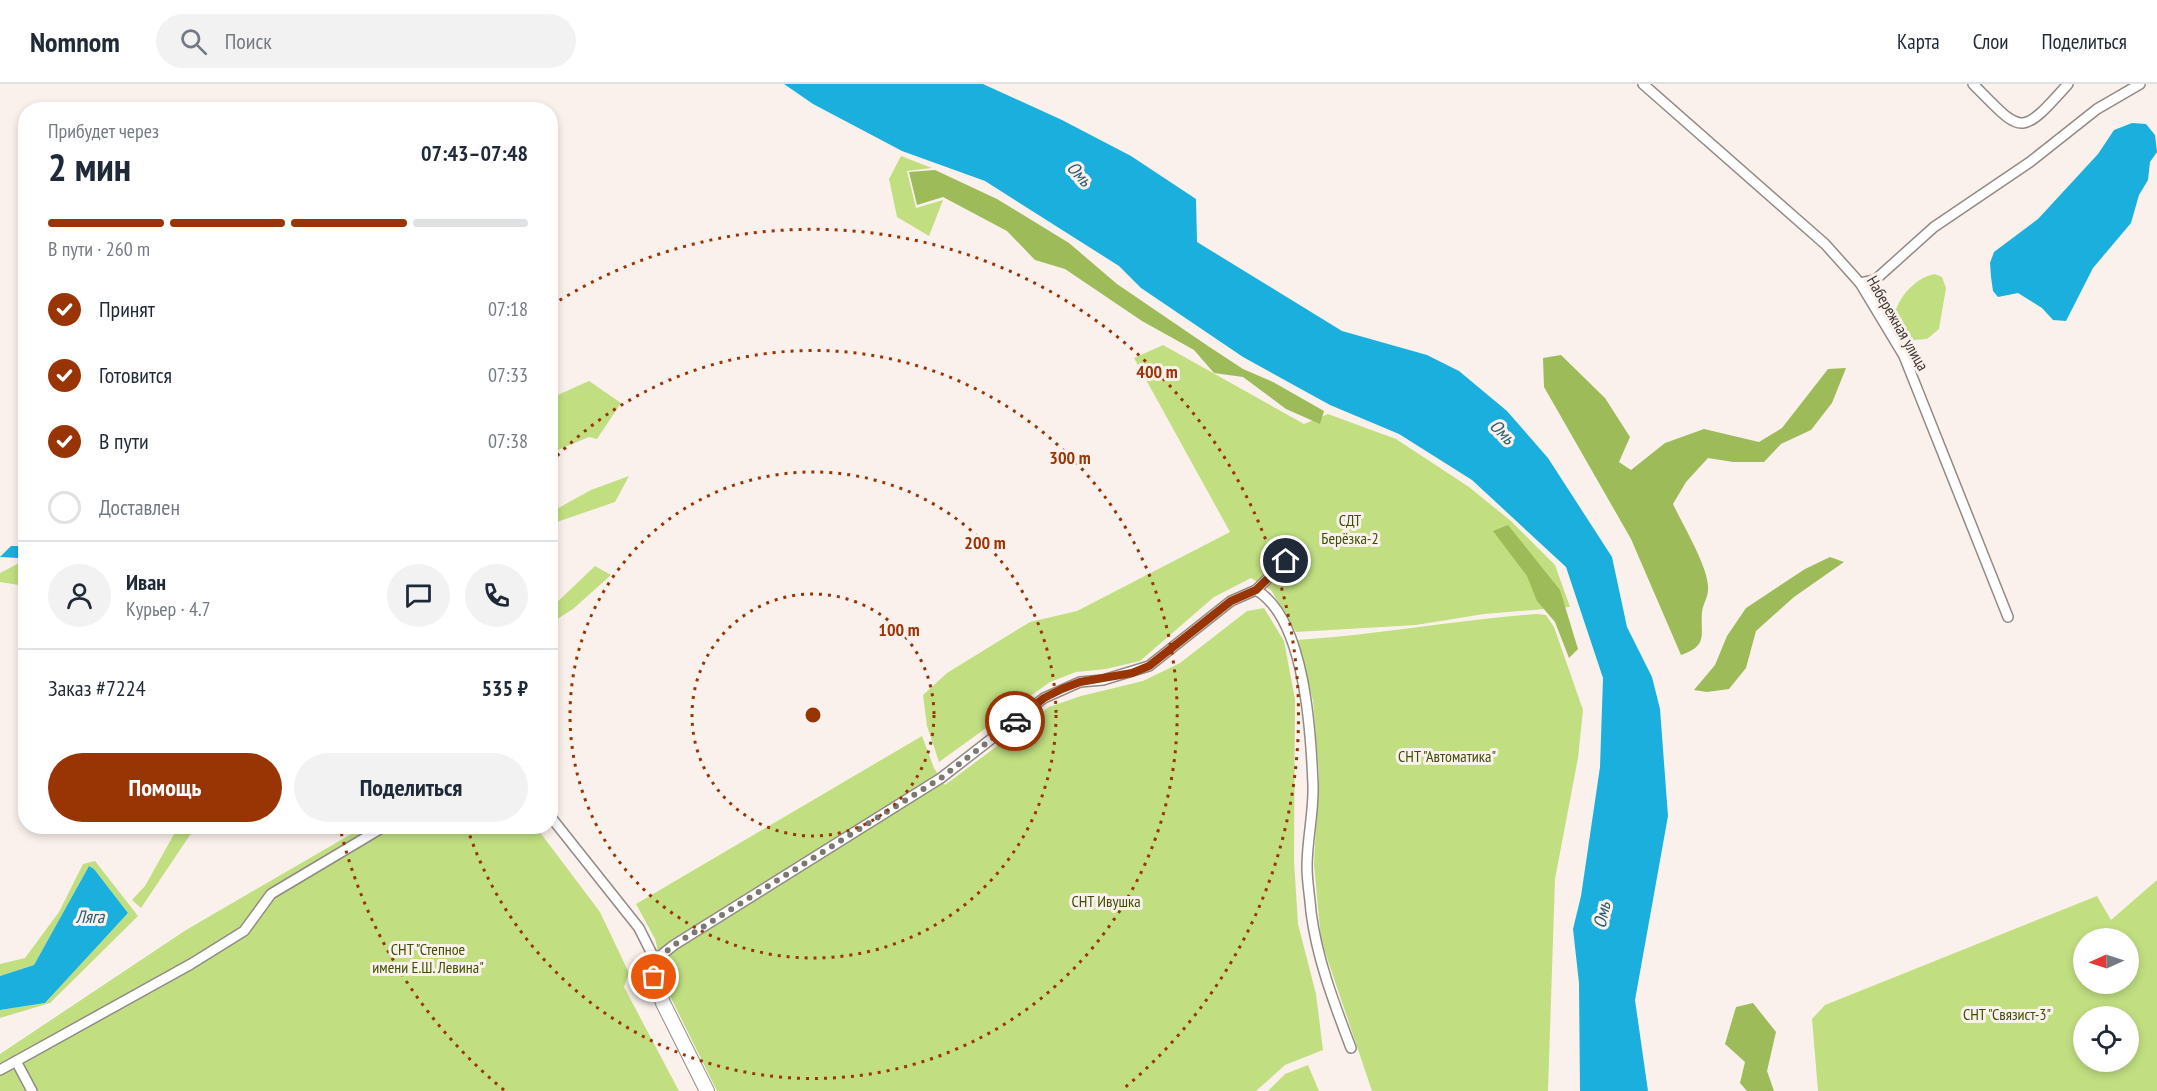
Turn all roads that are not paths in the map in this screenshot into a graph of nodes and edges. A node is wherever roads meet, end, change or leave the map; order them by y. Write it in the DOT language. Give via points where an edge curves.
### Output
graph roads {
  1 [pos="1642,84"];
  2 [pos="1973,84"];
  3 [pos="2068,84"];
  4 [pos="2140,84"];
  5 [pos="1860,283"];
  6 [pos="1286,561"];
  7 [pos="1256,590"];
  8 [pos="2008,616"];
  9 [pos="558,826"];
  10 [pos="371,834"];
  11 [pos="656,960"];
  12 [pos="654,977"];
  13 [pos="1351,1047"];
  14 [pos="16,1061"];
  15 [pos="0,1070"];
  16 [pos="32,1091"];
  17 [pos="706,1091"];
  1 -- 5 [label="street, Набережная улица" via="1825,244"];
  2 -- 3 [label="street" via="2010,121 2019,124 2039,116"];
  4 -- 5 [label="street" via="2097,109 2030,162 1934,227 1875,280"];
  5 -- 8 [label="street, Набережная улица" via="1904,356"];
  6 -- 7 [label="street"];
  7 -- 11 [label="street" via="1231,601 1149,666 1113,678 1080,682 1044,698 941,778"];
  7 -- 13 [label="street" via="1269,598 1291,637 1307,710 1313,786 1307,868 1311,914 1317,949"];
  9 -- 11 [label="street" via="639,928"];
  10 -- 14 [label="street" via="270,894 244,931"];
  11 -- 12 [label="street"];
  12 -- 17 [label="street"];
  14 -- 15 [label="street"];
  14 -- 16 [label="street"];
}
